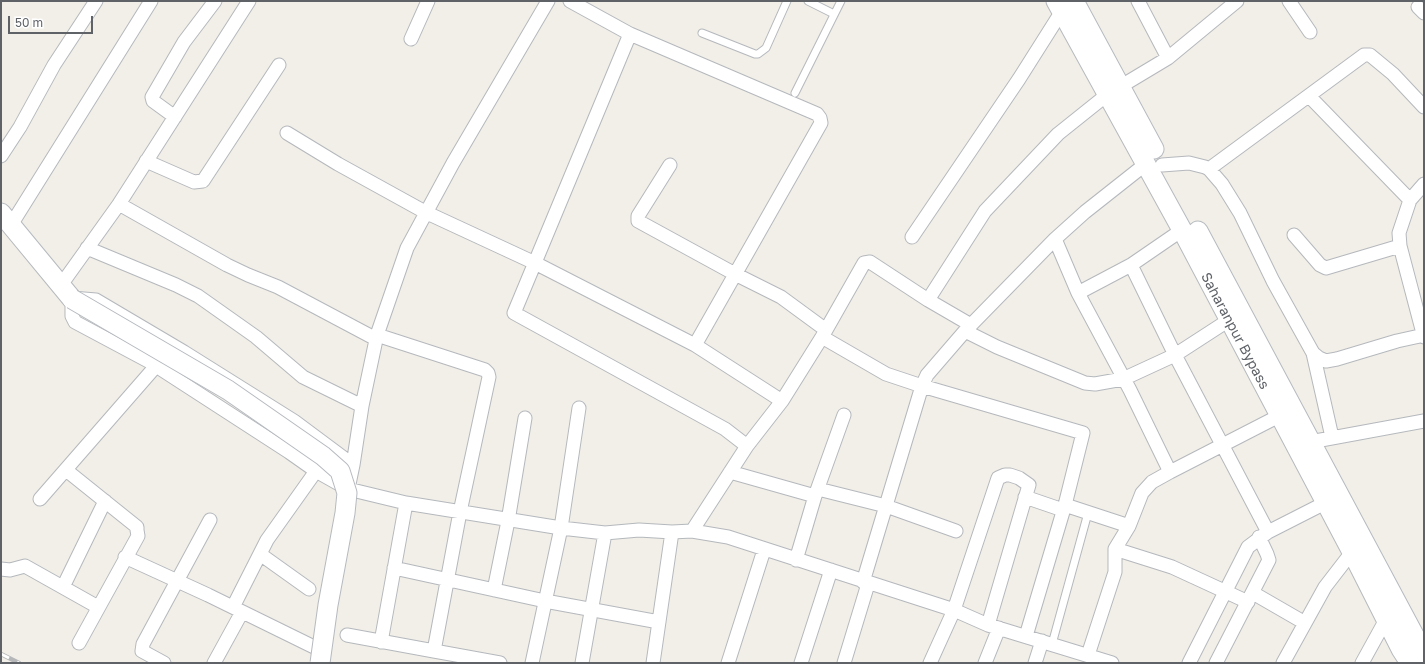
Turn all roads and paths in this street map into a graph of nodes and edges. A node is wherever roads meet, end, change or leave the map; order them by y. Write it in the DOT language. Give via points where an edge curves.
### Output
graph roads {
  1 [pos="96,1"];
  2 [pos="152,1"];
  3 [pos="215,1"];
  4 [pos="249,1"];
  5 [pos="428,1"];
  6 [pos="548,1"];
  7 [pos="570,1"];
  8 [pos="787,1"];
  9 [pos="808,1"];
  10 [pos="841,1"];
  11 [pos="1138,1"];
  12 [pos="1237,1"];
  13 [pos="1289,1"];
  14 [pos="1064,4"];
  15 [pos="1222,6"];
  16 [pos="834,14"];
  17 [pos="702,32"];
  18 [pos="1310,32"];
  19 [pos="630,34"];
  20 [pos="411,39"];
  21 [pos="1168,58"];
  22 [pos="278,65"];
  23 [pos="1115,91"];
  24 [pos="795,93"];
  25 [pos="1309,96"];
  26 [pos="1424,107"];
  27 [pos="175,117"];
  28 [pos="287,133"];
  29 [pos="1,156"];
  30 [pos="146,161"];
  31 [pos="670,164"];
  32 [pos="1154,164"];
  33 [pos="1209,168"];
  34 [pos="1424,184"];
  35 [pos="1410,200"];
  36 [pos="119,204"];
  37 [pos="425,212"];
  38 [pos="6,219"];
  39 [pos="1182,230"];
  40 [pos="1294,235"];
  41 [pos="912,237"];
  42 [pos="1055,239"];
  43 [pos="1400,246"];
  44 [pos="87,248"];
  45 [pos="535,263"];
  46 [pos="1131,265"];
  47 [pos="735,274"];
  48 [pos="1078,293"];
  49 [pos="68,294"];
  50 [pos="928,300"];
  51 [pos="1229,320"];
  52 [pos="968,328"];
  53 [pos="824,334"];
  54 [pos="1424,336"];
  55 [pos="377,337"];
  56 [pos="695,345"];
  57 [pos="1313,353"];
  58 [pos="1175,355"];
  59 [pos="156,366"];
  60 [pos="1123,379"];
  61 [pos="922,386"];
  62 [pos="782,401"];
  63 [pos="362,406"];
  64 [pos="579,408"];
  65 [pos="844,415"];
  66 [pos="1279,416"];
  67 [pos="525,418"];
  68 [pos="1424,420"];
  69 [pos="1332,438"];
  70 [pos="1310,442"];
  71 [pos="1223,445"];
  72 [pos="747,446"];
  73 [pos="354,465"];
  74 [pos="66,470"];
  75 [pos="316,471"];
  76 [pos="730,472"];
  77 [pos="1170,472"];
  78 [pos="348,489"];
  79 [pos="816,493"];
  80 [pos="1026,497"];
  81 [pos="40,500"];
  82 [pos="105,501"];
  83 [pos="406,503"];
  84 [pos="1325,503"];
  85 [pos="886,506"];
  86 [pos="1064,507"];
  87 [pos="460,512"];
  88 [pos="1088,513"];
  89 [pos="210,520"];
  90 [pos="508,521"];
  91 [pos="1129,526"];
  92 [pos="561,528"];
  93 [pos="692,530"];
  94 [pos="956,531"];
  95 [pos="672,532"];
  96 [pos="605,533"];
  97 [pos="1263,535"];
  98 [pos="1115,549"];
  99 [pos="764,550"];
  100 [pos="1352,552"];
  101 [pos="260,554"];
  102 [pos="126,557"];
  103 [pos="796,560"];
  104 [pos="394,568"];
  105 [pos="1,569"];
  106 [pos="831,570"];
  107 [pos="447,579"];
  108 [pos="176,580"];
  109 [pos="866,583"];
  110 [pos="63,587"];
  111 [pos="309,589"];
  112 [pos="494,590"];
  113 [pos="1225,591"];
  114 [pos="1250,598"];
  115 [pos="545,601"];
  116 [pos="1396,602"];
  117 [pos="98,607"];
  118 [pos="592,609"];
  119 [pos="238,610"];
  120 [pos="954,610"];
  121 [pos="1386,620"];
  122 [pos="659,622"];
  123 [pos="1305,623"];
  124 [pos="993,626"];
  125 [pos="347,636"];
  126 [pos="1026,636"];
  127 [pos="381,642"];
  128 [pos="79,643"];
  129 [pos="1047,643"];
  130 [pos="434,651"];
  131 [pos="1424,651"];
  132 [pos="1088,655"];
  133 [pos="318,656"];
  134 [pos="1424,661"];
  135 [pos="164,663"];
  136 [pos="214,663"];
  137 [pos="500,663"];
  138 [pos="532,663"];
  139 [pos="582,663"];
  140 [pos="653,663"];
  141 [pos="728,663"];
  142 [pos="801,663"];
  143 [pos="844,663"];
  144 [pos="930,663"];
  145 [pos="985,663"];
  146 [pos="1035,663"];
  147 [pos="1112,663"];
  148 [pos="1189,663"];
  149 [pos="1216,663"];
  150 [pos="1283,663"];
  151 [pos="1362,663"];
  152 [pos="1410,663"];
  153 [pos="1421,663"];
  1 -- 29 [label="street" via="54,65"];
  2 -- 38 [label="street"];
  3 -- 27 [label="street" via="184,42 152,97 153,101"];
  4 -- 27 [label="street"];
  5 -- 20 [label="street"];
  6 -- 37 [label="street"];
  7 -- 19 [label="street"];
  8 -- 17 [label="lane" via="766,48 758,54"];
  9 -- 16 [label="lane"];
  10 -- 16 [label="lane"];
  11 -- 21 [label="street"];
  12 -- 15 [label="street"];
  13 -- 18 [label="street"];
  14 -- 23 [label="main road, Saharanpur Bypass"];
  14 -- 41 [label="street" via="1019,79"];
  15 -- 21 [label="street"];
  16 -- 24 [label="lane"];
  19 -- 45 [label="street"];
  19 -- 47 [label="street" via="817,114 820,118 821,123"];
  21 -- 23 [label="street"];
  22 -- 30 [label="street" via="202,181 194,182"];
  23 -- 32 [label="main road, Saharanpur Bypass"];
  23 -- 50 [label="street" via="1058,134 985,211"];
  25 -- 26 [label="street" via="1353,61 1367,54 1393,74"];
  25 -- 33 [label="street"];
  25 -- 35 [label="street"];
  27 -- 30 [label="street"];
  28 -- 37 [label="street"];
  30 -- 36 [label="street"];
  31 -- 47 [label="street" via="638,216 638,221"];
  32 -- 33 [label="street" via="1189,163"];
  32 -- 39 [label="main road, Saharanpur Bypass"];
  32 -- 42 [label="street" via="1085,212"];
  32 -- 70 [label="main road"];
  33 -- 57 [label="street" via="1240,213 1273,281"];
  34 -- 35 [label="street"];
  35 -- 43 [label="street" via="1399,233"];
  36 -- 44 [label="street"];
  36 -- 55 [label="street" via="227,265 278,287"];
  37 -- 45 [label="street"];
  37 -- 55 [label="street" via="406,248"];
  38 -- 49 [label="main road"];
  39 -- 46 [label="street"];
  39 -- 51 [label="main road, Saharanpur Bypass"];
  40 -- 43 [label="street" via="1320,265 1326,268"];
  42 -- 48 [label="street"];
  42 -- 52 [label="street"];
  43 -- 54 [label="street"];
  44 -- 49 [label="street"];
  44 -- 63 [label="street" via="198,296 256,337 303,377"];
  45 -- 56 [label="street"];
  45 -- 72 [label="street" via="514,310 516,314 725,429"];
  46 -- 48 [label="street"];
  46 -- 58 [label="street"];
  47 -- 53 [label="street" via="781,297"];
  47 -- 56 [label="street"];
  48 -- 60 [label="street"];
  49 -- 59 [label="street" via="75,322"];
  49 -- 73 [label="street" via="96,300 178,348 294,421"];
  49 -- 133 [label="main road, bridge" via="228,390 323,456 340,471 347,493 345,513"];
  50 -- 52 [label="street"];
  50 -- 53 [label="street" via="867,262 864,263"];
  51 -- 58 [label="street"];
  51 -- 66 [label="main road, Saharanpur Bypass"];
  52 -- 60 [label="street" via="997,347 1085,384"];
  52 -- 61 [label="street" via="927,375"];
  53 -- 61 [label="street" via="886,374"];
  53 -- 62 [label="street"];
  54 -- 57 [label="street" via="1397,340 1326,361"];
  55 -- 63 [label="street"];
  55 -- 87 [label="street" via="488,373"];
  56 -- 62 [label="street"];
  57 -- 69 [label="street"];
  58 -- 60 [label="street"];
  58 -- 71 [label="street"];
  59 -- 74 [label="street"];
  59 -- 75 [label="street"];
  60 -- 77 [label="street"];
  61 -- 85 [label="street"];
  61 -- 86 [label="street" via="1083,433"];
  62 -- 72 [label="street"];
  63 -- 73 [label="street"];
  64 -- 92 [label="street"];
  65 -- 79 [label="street"];
  66 -- 71 [label="street"];
  66 -- 84 [label="main road, Saharanpur Bypass"];
  67 -- 90 [label="street"];
  68 -- 69 [label="street"];
  69 -- 70 [label="street"];
  70 -- 116 [label="main road"];
  71 -- 77 [label="street"];
  71 -- 97 [label="street"];
  72 -- 76 [label="street"];
  73 -- 78 [label="street"];
  74 -- 81 [label="street"];
  74 -- 82 [label="street"];
  75 -- 78 [label="street"];
  75 -- 101 [label="street" via="267,540"];
  76 -- 79 [label="street"];
  76 -- 93 [label="street"];
  77 -- 91 [label="street" via="1152,482 1142,493"];
  78 -- 83 [label="street"];
  79 -- 85 [label="street"];
  79 -- 103 [label="street"];
  80 -- 86 [label="street"];
  80 -- 120 [label="street" via="1029,485 1027,483 1010,475 998,478"];
  80 -- 124 [label="street"];
  82 -- 102 [label="street" via="137,527 138,536"];
  82 -- 110 [label="street"];
  83 -- 87 [label="street"];
  83 -- 104 [label="street"];
  84 -- 97 [label="street"];
  84 -- 100 [label="main road, Saharanpur Bypass"];
  85 -- 94 [label="street"];
  85 -- 109 [label="street"];
  86 -- 88 [label="street"];
  86 -- 126 [label="street"];
  87 -- 90 [label="street"];
  87 -- 107 [label="street"];
  88 -- 91 [label="street"];
  88 -- 129 [label="lane"];
  89 -- 108 [label="street"];
  90 -- 92 [label="street"];
  90 -- 112 [label="street"];
  91 -- 98 [label="street"];
  92 -- 96 [label="street"];
  92 -- 115 [label="street"];
  93 -- 95 [label="street"];
  93 -- 99 [label="street" via="728,537"];
  95 -- 96 [label="street" via="639,530"];
  95 -- 122 [label="street"];
  96 -- 118 [label="street"];
  97 -- 113 [label="street" via="1248,547"];
  97 -- 114 [label="street" via="1269,560"];
  98 -- 113 [label="street" via="1172,567"];
  98 -- 132 [label="street" via="1115,572"];
  99 -- 103 [label="street"];
  99 -- 141 [label="street"];
  100 -- 121 [label="main road, Saharanpur Bypass"];
  100 -- 123 [label="street" via="1325,587"];
  101 -- 111 [label="street"];
  101 -- 119 [label="street"];
  102 -- 108 [label="street"];
  102 -- 117 [label="street"];
  103 -- 106 [label="street"];
  104 -- 107 [label="street"];
  104 -- 127 [label="street"];
  105 -- 110 [label="street" via="10,570 25,566"];
  106 -- 109 [label="street"];
  106 -- 142 [label="street"];
  107 -- 112 [label="street"];
  107 -- 130 [label="street"];
  108 -- 119 [label="street"];
  108 -- 135 [label="street" via="142,648 142,651"];
  109 -- 120 [label="street"];
  109 -- 143 [label="street"];
  110 -- 117 [label="street"];
  112 -- 115 [label="street"];
  113 -- 114 [label="street"];
  113 -- 148 [label="street"];
  114 -- 123 [label="street"];
  114 -- 149 [label="street"];
  115 -- 118 [label="street"];
  115 -- 138 [label="street"];
  116 -- 121 [label="street"];
  116 -- 131 [label="main road"];
  117 -- 128 [label="street"];
  118 -- 122 [label="street"];
  118 -- 139 [label="street"];
  119 -- 133 [label="street"];
  119 -- 136 [label="street"];
  120 -- 124 [label="street"];
  120 -- 144 [label="street"];
  121 -- 151 [label="street"];
  121 -- 152 [label="main road, Saharanpur Bypass"];
  122 -- 140 [label="street"];
  123 -- 150 [label="street"];
  124 -- 126 [label="street"];
  124 -- 145 [label="street"];
  125 -- 127 [label="street"];
  126 -- 129 [label="street"];
  127 -- 130 [label="street"];
  129 -- 132 [label="street"];
  129 -- 146 [label="street"];
  130 -- 137 [label="street"];
  132 -- 147 [label="street"];
  134 -- 153 [label="street"];
}
